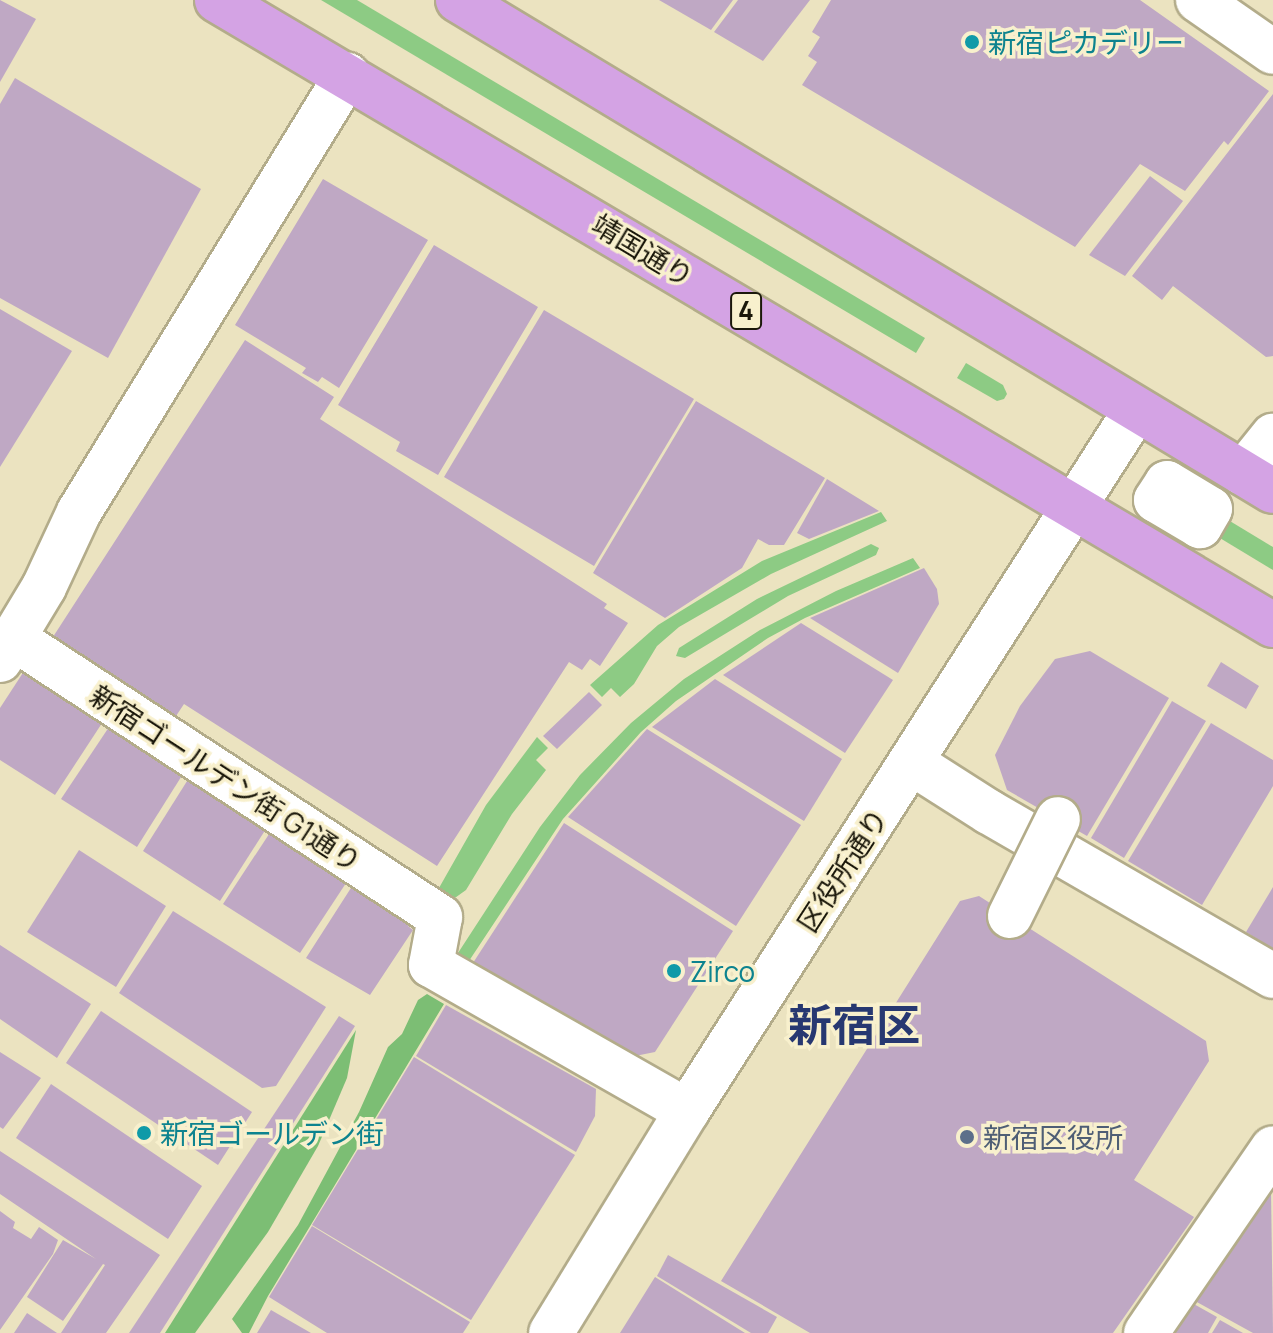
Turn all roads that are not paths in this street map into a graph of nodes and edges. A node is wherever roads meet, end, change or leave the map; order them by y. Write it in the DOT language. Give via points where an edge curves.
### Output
graph roads {
  1 [pos="217,0"];
  2 [pos="458,0"];
  3 [pos="1198,0"];
  4 [pos="1273,52"];
  5 [pos="347,75"];
  6 [pos="1136,410"];
  7 [pos="1273,436"];
  8 [pos="1258,482"];
  9 [pos="1075,506"];
  10 [pos="1273,625"];
  11 [pos="6,649"];
  12 [pos="912,763"];
  13 [pos="1058,819"];
  14 [pos="1010,916"];
  15 [pos="1273,976"];
  16 [pos="687,1111"];
  17 [pos="1273,1148"];
  18 [pos="551,1333"];
  19 [pos="1146,1333"];
  1 -- 5 [label="main road, 靖国通り / 4"];
  2 -- 6 [label="main road"];
  3 -- 4 [label="street"];
  5 -- 9 [label="main road, 靖国通り / 4"];
  5 -- 11 [label="street" via="79,512 44,587"];
  6 -- 8 [label="main road"];
  6 -- 9 [label="street, 区役所通り"];
  7 -- 8 [label="street"];
  9 -- 10 [label="main road, 靖国通り / 4"];
  9 -- 12 [label="street, 区役所通り"];
  11 -- 16 [label="street, 新宿ゴールデン街 G1通り" via="440,917 431,965"];
  12 -- 15 [label="street"];
  12 -- 16 [label="street, 区役所通り"];
  13 -- 14 [label="street, bridge"];
  16 -- 18 [label="street, 区役所通り"];
  17 -- 19 [label="street"];
}
